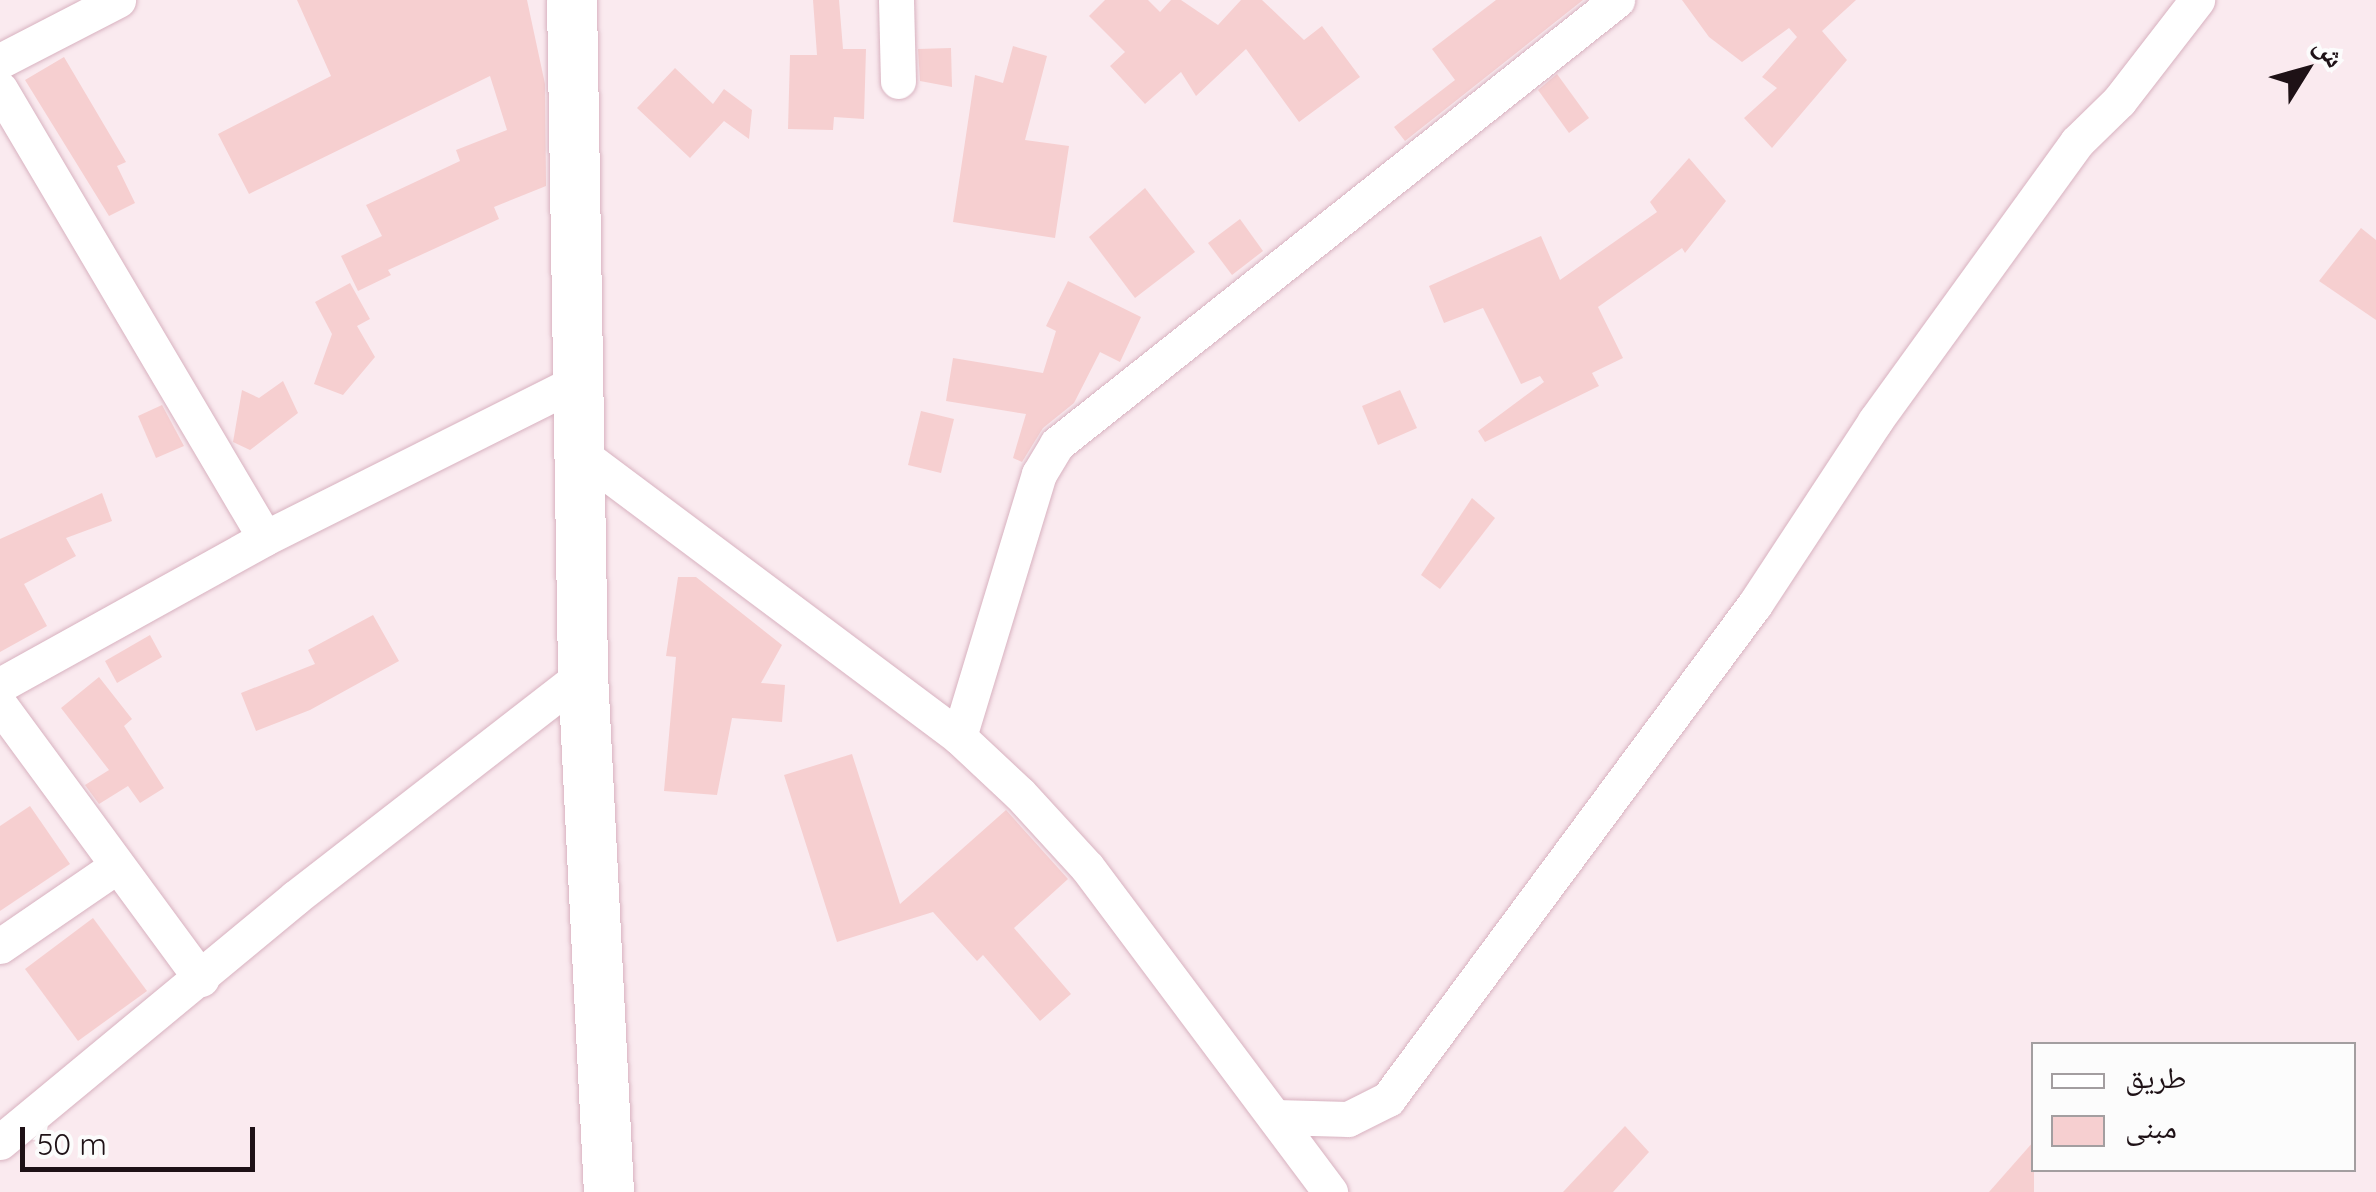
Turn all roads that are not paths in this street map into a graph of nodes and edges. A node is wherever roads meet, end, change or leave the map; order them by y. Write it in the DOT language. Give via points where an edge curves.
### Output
graph roads {
  1 [pos="118,0"];
  2 [pos="572,0"];
  3 [pos="896,0"];
  4 [pos="1617,0"];
  5 [pos="2197,0"];
  6 [pos="0,61"];
  7 [pos="898,81"];
  8 [pos="0,89"];
  9 [pos="574,383"];
  10 [pos="580,454"];
  11 [pos="265,538"];
  12 [pos="583,674"];
  13 [pos="0,685"];
  14 [pos="0,705"];
  15 [pos="959,737"];
  16 [pos="117,866"];
  17 [pos="0,946"];
  18 [pos="201,979"];
  19 [pos="1276,1117"];
  20 [pos="0,1142"];
  21 [pos="610,1192"];
  22 [pos="1330,1192"];
  1 -- 6 [label="street"];
  2 -- 9 [label="street"];
  3 -- 7 [label="street"];
  4 -- 15 [label="street" via="1057,444 1039,474"];
  5 -- 19 [label="street" via="2119,101 2077,142 1875,421 1744,619 1388,1098 1348,1120"];
  8 -- 11 [label="street"];
  9 -- 10 [label="street"];
  9 -- 11 [label="street"];
  10 -- 12 [label="street"];
  10 -- 15 [label="street"];
  11 -- 13 [label="street"];
  12 -- 18 [label="street"];
  12 -- 21 [label="street"];
  14 -- 16 [label="street"];
  15 -- 19 [label="street" via="1087,867"];
  16 -- 17 [label="street"];
  16 -- 18 [label="street"];
  18 -- 20 [label="street"];
  19 -- 22 [label="street"];
}
